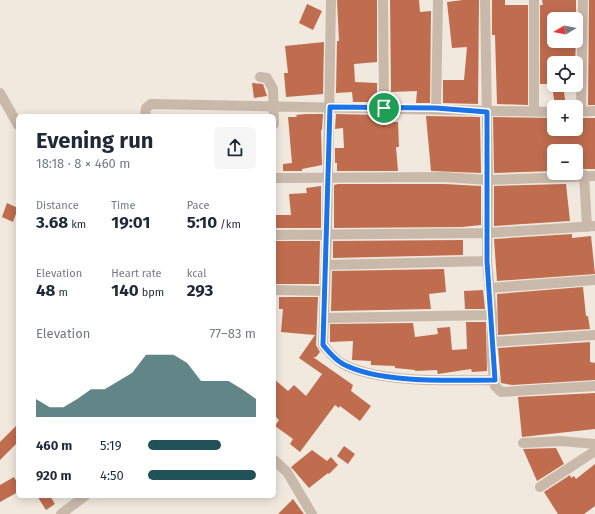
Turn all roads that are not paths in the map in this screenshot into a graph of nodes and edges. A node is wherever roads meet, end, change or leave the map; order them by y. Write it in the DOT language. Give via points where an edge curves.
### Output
graph roads {
  1 [pos="331,0"];
  2 [pos="383,0"];
  3 [pos="438,0"];
  4 [pos="485,0"];
  5 [pos="534,0"];
  6 [pos="583,0"];
  7 [pos="260,77"];
  8 [pos="0,93"];
  9 [pos="579,100"];
  10 [pos="220,106"];
  11 [pos="274,106"];
  12 [pos="330,107"];
  13 [pos="384,108"];
  14 [pos="436,108"];
  15 [pos="595,111"];
  16 [pos="487,112"];
  17 [pos="534,112"];
  18 [pos="547,112"];
  19 [pos="583,112"];
  20 [pos="145,114"];
  21 [pos="220,114"];
  22 [pos="274,114"];
  23 [pos="16,121"];
  24 [pos="584,175"];
  25 [pos="595,176"];
  26 [pos="276,178"];
  27 [pos="327,178"];
  28 [pos="488,180"];
  29 [pos="591,226"];
  30 [pos="327,234"];
  31 [pos="487,234"];
  32 [pos="276,235"];
  33 [pos="487,261"];
  34 [pos="326,265"];
  35 [pos="595,280"];
  36 [pos="490,288"];
  37 [pos="276,290"];
  38 [pos="324,291"];
  39 [pos="492,315"];
  40 [pos="324,318"];
  41 [pos="595,335"];
  42 [pos="493,342"];
  43 [pos="495,380"];
  44 [pos="595,386"];
  45 [pos="523,443"];
  46 [pos="595,444"];
  47 [pos="595,451"];
  48 [pos="276,462"];
  49 [pos="540,487"];
  50 [pos="82,498"];
  51 [pos="61,514"];
  52 [pos="312,514"];
  1 -- 12 [label="street"];
  2 -- 13 [label="street"];
  3 -- 14 [label="street"];
  4 -- 16 [label="street"];
  5 -- 17 [label="street"];
  6 -- 9 [label="street"];
  7 -- 11 [label="street" via="267,78 270,82"];
  8 -- 23 [label="street"];
  10 -- 11 [label="street"];
  10 -- 20 [label="street" via="151,104 146,108"];
  10 -- 21 [label="street"];
  11 -- 12 [label="street"];
  11 -- 22 [label="street"];
  12 -- 13 [label="street"];
  12 -- 27 [label="street"];
  13 -- 14 [label="street"];
  14 -- 16 [label="street"];
  15 -- 19 [label="street"];
  16 -- 17 [label="street"];
  16 -- 28 [label="street"];
  17 -- 18 [label="street"];
  24 -- 25 [label="street"];
  24 -- 28 [label="street"];
  24 -- 29 [label="street"];
  26 -- 27 [label="street"];
  27 -- 28 [label="street" via="444,177"];
  27 -- 30 [label="street"];
  28 -- 31 [label="street"];
  29 -- 31 [label="street"];
  30 -- 31 [label="street"];
  30 -- 32 [label="street"];
  30 -- 34 [label="street"];
  31 -- 33 [label="street"];
  33 -- 34 [label="street"];
  33 -- 36 [label="street"];
  34 -- 38 [label="street"];
  35 -- 36 [label="street"];
  36 -- 39 [label="street"];
  37 -- 38 [label="street"];
  38 -- 40 [label="street"];
  39 -- 40 [label="street"];
  39 -- 42 [label="street"];
  40 -- 43 [label="street" via="323,345 343,364 369,374 431,380"];
  41 -- 42 [label="street"];
  42 -- 43 [label="street" via="492,362"];
  43 -- 44 [label="street" via="497,389 501,392"];
  45 -- 46 [label="street" via="561,441"];
  47 -- 49 [label="street"];
  48 -- 52 [label="street" via="287,472"];
  50 -- 51 [label="street"];
}
